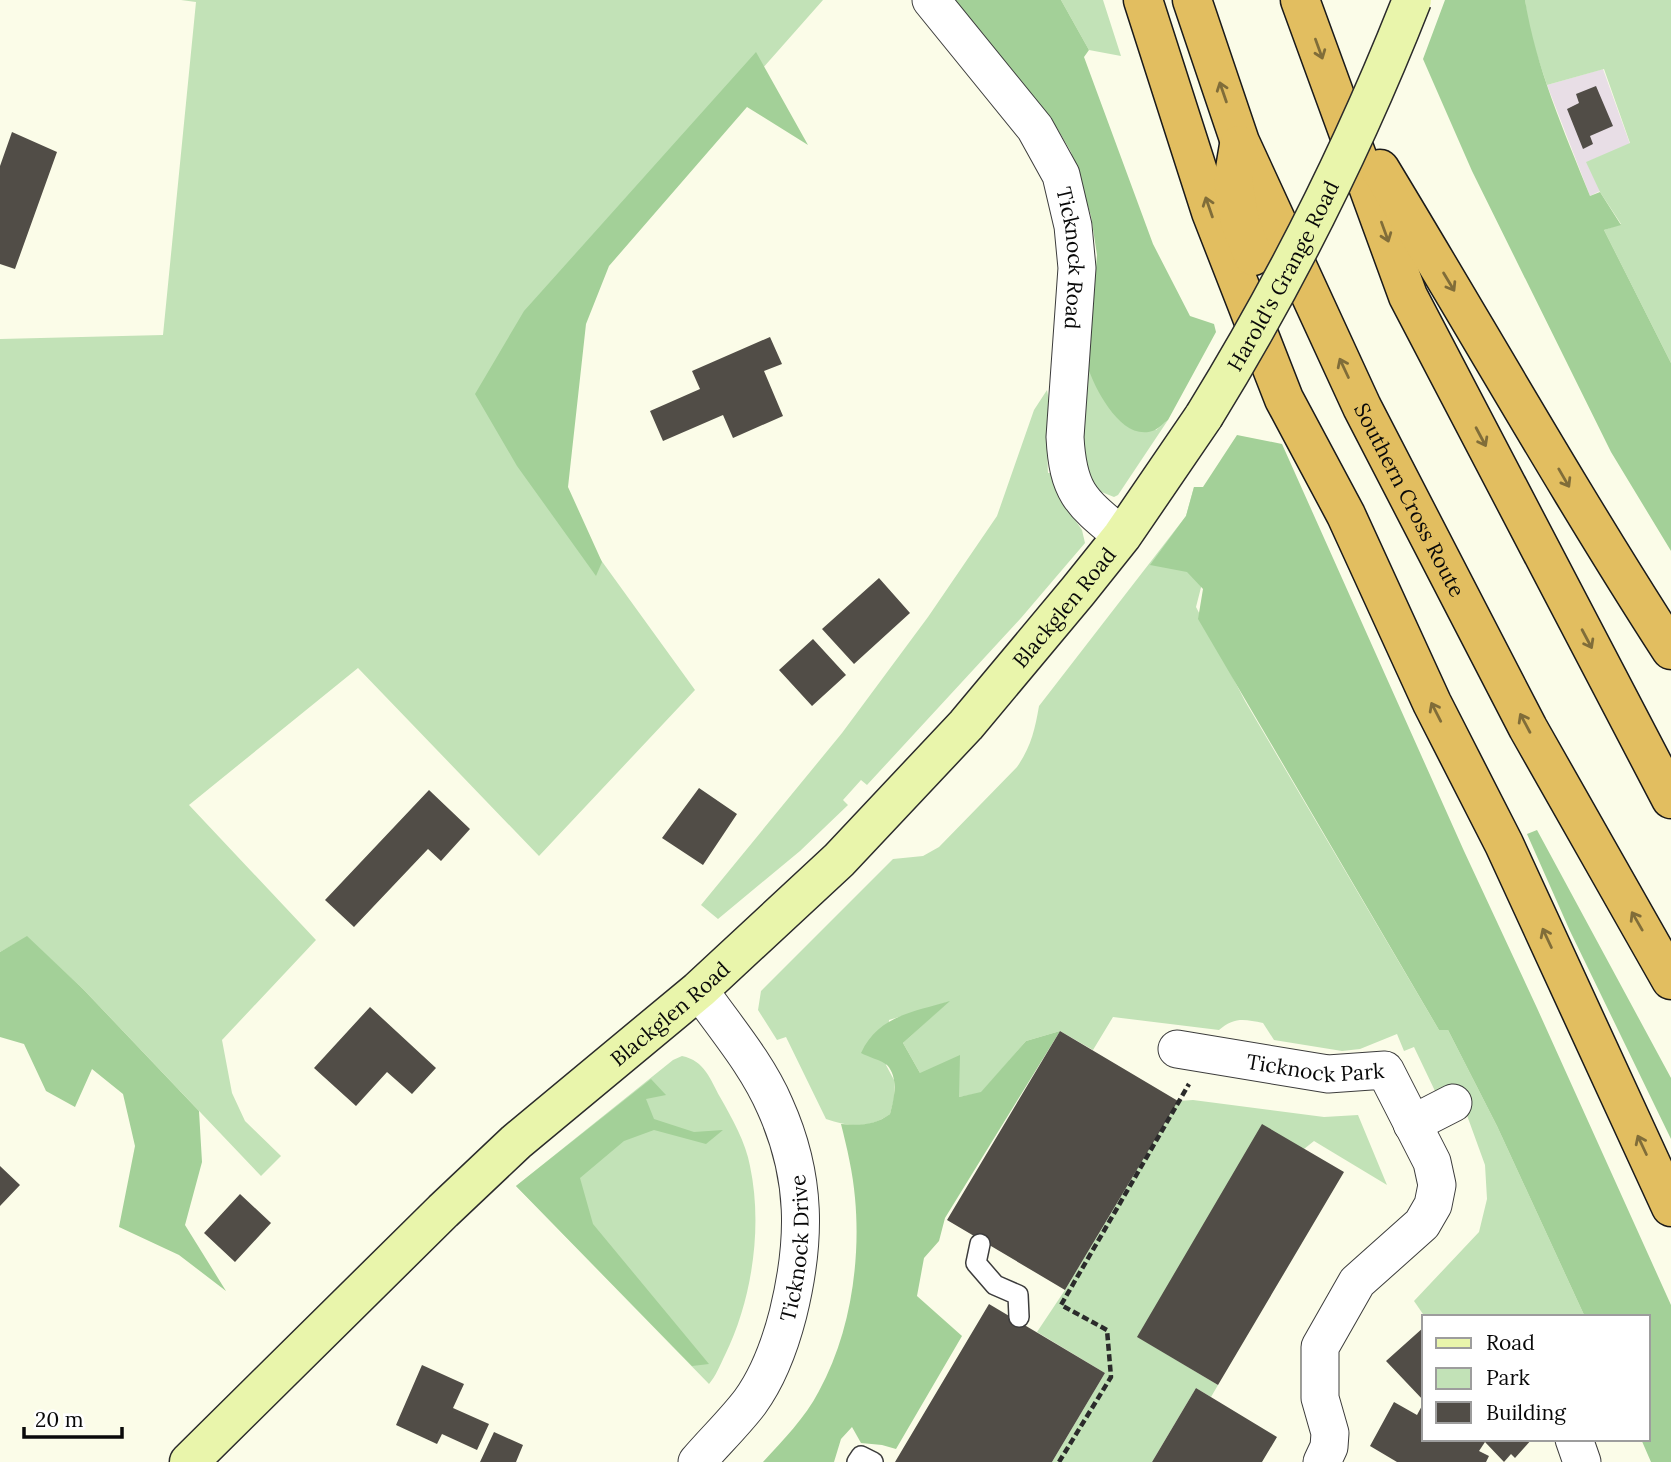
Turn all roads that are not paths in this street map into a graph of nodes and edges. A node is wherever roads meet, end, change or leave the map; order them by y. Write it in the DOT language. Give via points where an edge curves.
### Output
graph roads {
  1 [pos="931,0"];
  2 [pos="1143,0"];
  3 [pos="1192,0"];
  4 [pos="1300,0"];
  5 [pos="1412,0"];
  6 [pos="1337,98"];
  7 [pos="1240,142"];
  8 [pos="1346,515"];
  9 [pos="1122,536"];
  10 [pos="1671,650"];
  11 [pos="1671,799"];
  12 [pos="1671,981"];
  13 [pos="699,990"];
  14 [pos="1189,1051"];
  15 [pos="1453,1103"];
  16 [pos="1412,1124"];
  17 [pos="1671,1207"];
  18 [pos="980,1244"];
  19 [pos="1019,1318"];
  20 [pos="1575,1441"];
  21 [pos="189,1462"];
  22 [pos="697,1462"];
  23 [pos="857,1462"];
  24 [pos="873,1462"];
  25 [pos="1322,1462"];
  26 [pos="1582,1462"];
  1 -- 9 [label="street, Ticknock Road" via="1035,128 1060,175 1073,226 1077,268 1066,462 1071,484 1083,502"];
  8 -- 2 [label="highway, one-way" via="1279,387 1210,212"];
  7 -- 3 [label="highway, Southern Cross Route, one-way"];
  4 -- 6 [label="highway, one-way"];
  5 -- 9 [label="street, Harold's Grange Road, bridge" via="1368,108 1245,349"];
  6 -- 10 [label="highway, one-way" via="1603,545"];
  6 -- 11 [label="highway, one-way" via="1408,296"];
  7 -- 8 [label="highway" via="1233,181 1240,222"];
  12 -- 7 [label="highway, Southern Cross Route, one-way" via="1528,728 1368,419"];
  17 -- 8 [label="highway, one-way"];
  9 -- 13 [label="street, Blackglen Road" via="960,732 827,872"];
  13 -- 21 [label="street, Blackglen Road" via="501,1155"];
  13 -- 22 [label="street, Ticknock Drive" via="761,1079 786,1132 798,1189 802,1243 798,1275 772,1364 750,1402"];
  14 -- 16 [label="street, Ticknock Park" via="1328,1074 1385,1070"];
  15 -- 16 [label="street"];
  16 -- 25 [label="street, Ticknock Park" via="1432,1162 1437,1185 1433,1205 1422,1224 1357,1282 1320,1347 1320,1398 1330,1433"];
  18 -- 19 [label="lane" via="976,1263 995,1285 1018,1295"];
  20 -- 26 [label="street"];
  23 -- 24 [label="lane" via="861,1456"];
}
